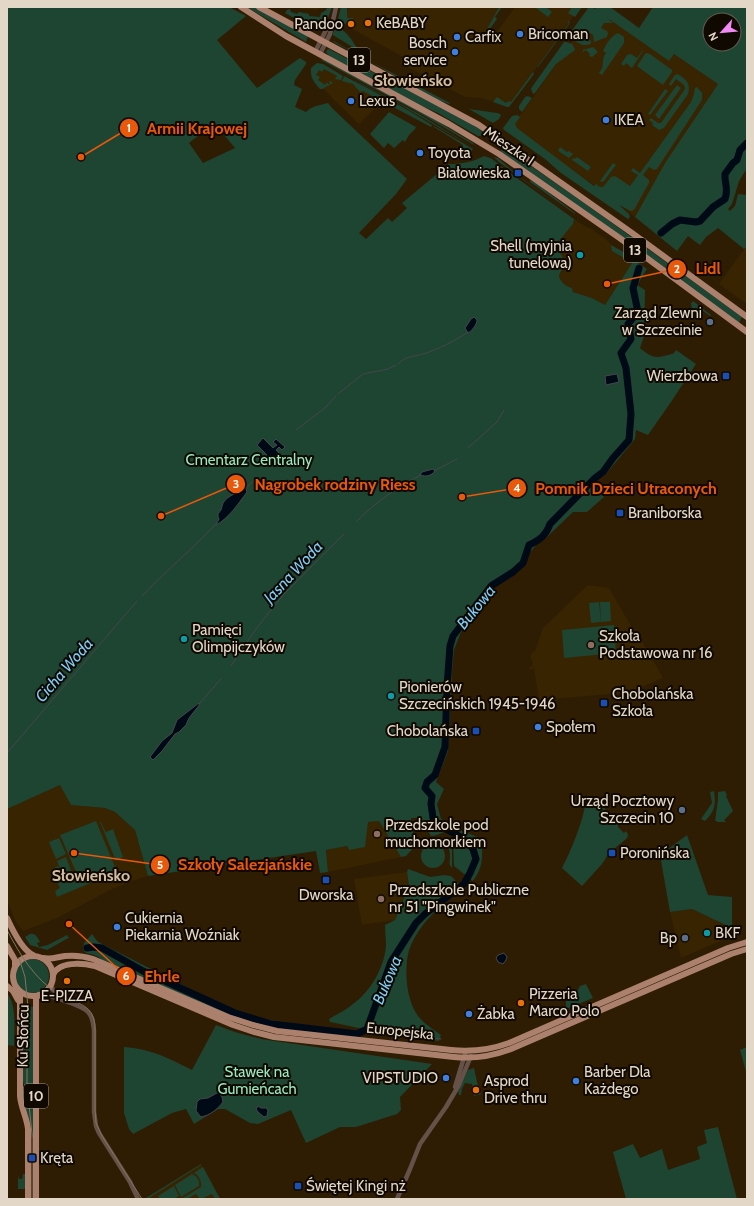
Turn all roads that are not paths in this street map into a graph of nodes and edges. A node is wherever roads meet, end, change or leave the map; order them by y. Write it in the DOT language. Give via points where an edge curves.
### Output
graph roads {
  1 [pos="241,7"];
  2 [pos="259,7"];
  3 [pos="336,7"];
  4 [pos="323,41"];
  5 [pos="317,53"];
  6 [pos="747,317"];
  7 [pos="747,332"];
  8 [pos="7,918"];
  9 [pos="747,942"];
  10 [pos="7,946"];
  11 [pos="747,949"];
  12 [pos="36,956"];
  13 [pos="43,958"];
  14 [pos="15,967"];
  15 [pos="7,972"];
  16 [pos="53,975"];
  17 [pos="7,978"];
  18 [pos="51,984"];
  19 [pos="15,985"];
  20 [pos="7,986"];
  21 [pos="40,994"];
  22 [pos="77,1005"];
  23 [pos="20,1007"];
  24 [pos="469,1051"];
  25 [pos="467,1058"];
  26 [pos="28,1199"];
  27 [pos="36,1199"];
  28 [pos="138,1199"];
  29 [pos="397,1199"];
  1 -- 5 [label="main road, Mieszka I / 13"];
  2 -- 4 [label="main road, Mieszka I / 13"];
  3 -- 4 [label="street" via="333,22 328,26"];
  4 -- 5 [label="street"];
  4 -- 6 [label="main road, Mieszka I / 13" via="479,126"];
  5 -- 7 [label="main road, Mieszka I / 13" via="499,154 621,239"];
  8 -- 12 [label="main road" via="26,950"];
  9 -- 24 [label="main road, Europejska" via="509,1043"];
  10 -- 14 [label="main road, 10" via="15,960"];
  11 -- 25 [label="main road, Europejska" via="511,1049 492,1055"];
  12 -- 13 [label="main road"];
  12 -- 14 [label="main road" via="19,960"];
  13 -- 16 [label="main road" via="50,965"];
  13 -- 24 [label="main road, Europejska" via="85,956 228,1017 266,1028"];
  14 -- 15 [label="main road"];
  14 -- 19 [label="main road, 10"];
  16 -- 18 [label="main road"];
  16 -- 25 [label="main road, Europejska" via="57,968 64,966 92,966 233,1025 261,1034"];
  17 -- 19 [label="main road"];
  18 -- 21 [label="main road"];
  18 -- 22 [label="street" via="56,992"];
  19 -- 21 [label="main road" via="20,992 32,996"];
  19 -- 23 [label="main road, Ku Słońcu / 10" via="20,995"];
  20 -- 23 [label="main road" via="14,993"];
  21 -- 22 [label="street"];
  21 -- 27 [label="main road, Ku Słońcu / 10" via="36,998"];
  22 -- 28 [label="street" via="87,1011 93,1022 96,1126"];
  23 -- 26 [label="main road, Ku Słońcu / 10" via="20,1096 28,1129"];
  24 -- 25 [label="street"];
  25 -- 29 [label="street" via="462,1077 446,1107 420,1144"];
}
